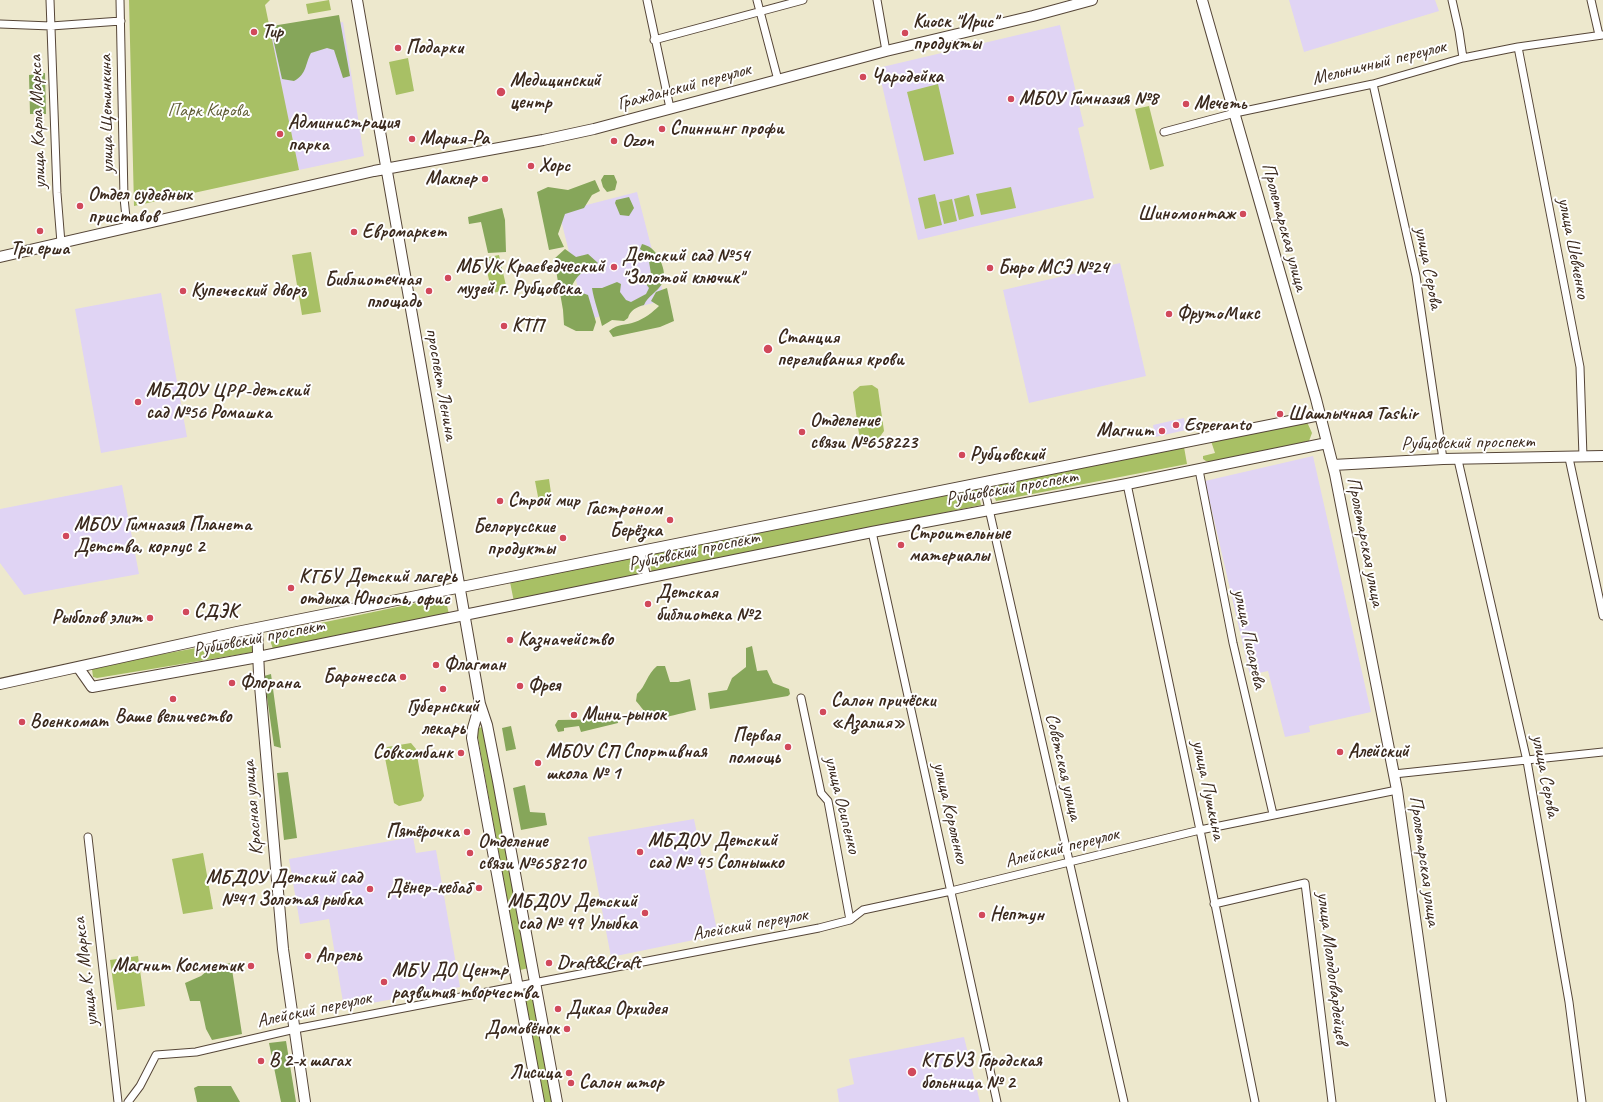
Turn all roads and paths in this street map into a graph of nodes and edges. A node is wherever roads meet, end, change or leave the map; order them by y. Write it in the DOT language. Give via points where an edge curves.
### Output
graph roads {
  1 [pos="50,0"];
  2 [pos="120,0"];
  3 [pos="357,0"];
  4 [pos="646,0"];
  5 [pos="757,0"];
  6 [pos="803,0"];
  7 [pos="877,0"];
  8 [pos="1092,0"];
  9 [pos="1202,0"];
  10 [pos="1452,0"];
  11 [pos="1591,0"];
  12 [pos="759,11"];
  13 [pos="121,21"];
  14 [pos="0,24"];
  15 [pos="51,26"];
  16 [pos="1601,35"];
  17 [pos="654,40"];
  18 [pos="1518,47"];
  19 [pos="886,51"];
  20 [pos="1463,58"];
  21 [pos="778,80"];
  22 [pos="1373,84"];
  23 [pos="670,108"];
  24 [pos="1235,113"];
  25 [pos="1164,132"];
  26 [pos="386,169"];
  27 [pos="127,227"];
  28 [pos="61,243"];
  29 [pos="0,257"];
  30 [pos="1320,415"];
  31 [pos="1327,443"];
  32 [pos="1603,456"];
  33 [pos="1583,457"];
  34 [pos="1569,458"];
  35 [pos="1443,459"];
  36 [pos="1458,460"];
  37 [pos="1333,465"];
  38 [pos="1199,470"];
  39 [pos="985,482"];
  40 [pos="1127,484"];
  41 [pos="989,509"];
  42 [pos="872,532"];
  43 [pos="641,552"];
  44 [pos="647,578"];
  45 [pos="461,587"];
  46 [pos="466,616"];
  47 [pos="1603,616"];
  48 [pos="257,629"];
  49 [pos="258,658"];
  50 [pos="78,667"];
  51 [pos="0,684"];
  52 [pos="801,698"];
  53 [pos="480,704"];
  54 [pos="487,725"];
  55 [pos="473,728"];
  56 [pos="1603,752"];
  57 [pos="1527,761"];
  58 [pos="1394,774"];
  59 [pos="1397,790"];
  60 [pos="1273,814"];
  61 [pos="1200,830"];
  62 [pos="88,837"];
  63 [pos="1068,863"];
  64 [pos="951,891"];
  65 [pos="1214,904"];
  66 [pos="850,920"];
  67 [pos="534,984"];
  68 [pos="518,986"];
  69 [pos="295,1028"];
  70 [pos="118,1102"];
  71 [pos="128,1102"];
  72 [pos="305,1102"];
  73 [pos="539,1102"];
  74 [pos="557,1102"];
  75 [pos="997,1102"];
  76 [pos="1124,1102"];
  77 [pos="1255,1102"];
  78 [pos="1332,1102"];
  79 [pos="1441,1102"];
  80 [pos="1582,1102"];
  1 -- 15 [label="street, улица Карла Маркса"];
  2 -- 13 [label="street, улица Щетинкина"];
  3 -- 26 [label="street, проспект Ленина"];
  4 -- 17 [label="street"];
  5 -- 12 [label="street"];
  6 -- 12 [label="street"];
  7 -- 19 [label="street"];
  8 -- 19 [label="street, Гражданский переулок"];
  9 -- 24 [label="street, Пролетарская улица"];
  10 -- 20 [label="street"];
  11 -- 16 [label="street"];
  12 -- 17 [label="street"];
  12 -- 21 [label="street"];
  13 -- 15 [label="street"];
  13 -- 27 [label="street, улица Щетинкина" via="124,198"];
  14 -- 15 [label="street"];
  15 -- 28 [label="street, улица Карла Маркса"];
  16 -- 18 [label="street, Мельничный переулок"];
  17 -- 23 [label="street"];
  18 -- 20 [label="street, Мельничный переулок"];
  18 -- 33 [label="street, улица Шевченко" via="1580,367"];
  19 -- 21 [label="street, Гражданский переулок"];
  20 -- 22 [label="street, Мельничный переулок"];
  21 -- 23 [label="street, Гражданский переулок"];
  22 -- 24 [label="street, Мельничный переулок"];
  22 -- 35 [label="street, улица Серова" via="1416,276"];
  23 -- 26 [label="street, Гражданский переулок" via="549,139"];
  24 -- 25 [label="street, Мельничный переулок"];
  24 -- 30 [label="street, Пролетарская улица"];
  26 -- 27 [label="street, Гражданский переулок"];
  26 -- 45 [label="street, проспект Ленина"];
  27 -- 28 [label="street, Гражданский переулок"];
  28 -- 29 [label="street, Гражданский переулок"];
  30 -- 31 [label="street, Пролетарская улица"];
  30 -- 39 [label="street, Рубцовский проспект"];
  31 -- 37 [label="street, Пролетарская улица"];
  31 -- 38 [label="street, Рубцовский проспект"];
  32 -- 33 [label="street, Рубцовский проспект"];
  33 -- 34 [label="street, Рубцовский проспект"];
  34 -- 36 [label="street, Рубцовский проспект"];
  34 -- 47 [label="street"];
  35 -- 36 [label="street, Рубцовский проспект"];
  35 -- 37 [label="street, Рубцовский проспект"];
  36 -- 57 [label="street, улица Серова"];
  37 -- 58 [label="street, Пролетарская улица"];
  38 -- 40 [label="street, Рубцовский проспект"];
  38 -- 60 [label="street, улица Писарева" via="1233,643"];
  39 -- 41 [label="street, Советская улица"];
  39 -- 43 [label="street, Рубцовский проспект"];
  40 -- 41 [label="street, Рубцовский проспект"];
  40 -- 61 [label="street, улица Пушкина"];
  41 -- 42 [label="street, Рубцовский проспект"];
  41 -- 63 [label="street, Советская улица"];
  42 -- 44 [label="street, Рубцовский проспект"];
  42 -- 64 [label="street, улица Короленко"];
  43 -- 44 [label="street"];
  43 -- 45 [label="street, Рубцовский проспект"];
  44 -- 46 [label="street, Рубцовский проспект"];
  45 -- 46 [label="street, проспект Ленина"];
  45 -- 48 [label="street, Рубцовский проспект"];
  46 -- 49 [label="street, Рубцовский проспект"];
  46 -- 53 [label="street, проспект Ленина"];
  48 -- 49 [label="street, Красная улица"];
  48 -- 50 [label="street, Рубцовский проспект"];
  49 -- 50 [label="street, Рубцовский проспект" via="92,687"];
  49 -- 69 [label="street, Красная улица" via="283,949"];
  50 -- 51 [label="street, Рубцовский проспект"];
  52 -- 66 [label="street, улица Осипенко" via="821,794 828,801"];
  53 -- 54 [label="street, проспект Ленина"];
  53 -- 55 [label="street, проспект Ленина"];
  54 -- 55 [label="street"];
  54 -- 67 [label="street, проспект Ленина"];
  55 -- 68 [label="street, проспект Ленина" via="474,746"];
  56 -- 57 [label="street"];
  57 -- 58 [label="street"];
  57 -- 80 [label="street, улица Серова" via="1569,1002"];
  58 -- 59 [label="street, Пролетарская улица"];
  59 -- 60 [label="street, Алейский переулок"];
  59 -- 79 [label="street, Пролетарская улица"];
  60 -- 61 [label="street, Алейский переулок"];
  61 -- 63 [label="street, Алейский переулок"];
  61 -- 65 [label="street, улица Пушкина"];
  62 -- 70 [label="street, улица К. Маркса"];
  63 -- 64 [label="street, Алейский переулок"];
  63 -- 76 [label="street, Советская улица"];
  64 -- 66 [label="street, Алейский переулок" via="863,910"];
  64 -- 75 [label="street, улица Короленко"];
  65 -- 77 [label="street, улица Пушкина"];
  65 -- 78 [label="street, улица Молодогвардейцев" via="1305,883"];
  66 -- 67 [label="street, Алейский переулок"];
  67 -- 68 [label="street, Алейский переулок"];
  67 -- 74 [label="street, проспект Ленина"];
  68 -- 69 [label="street, Алейский переулок"];
  68 -- 73 [label="street, проспект Ленина"];
  69 -- 71 [label="street, Алейский переулок" via="196,1052 156,1055 140,1086"];
  69 -- 72 [label="street, Красная улица"];
}
